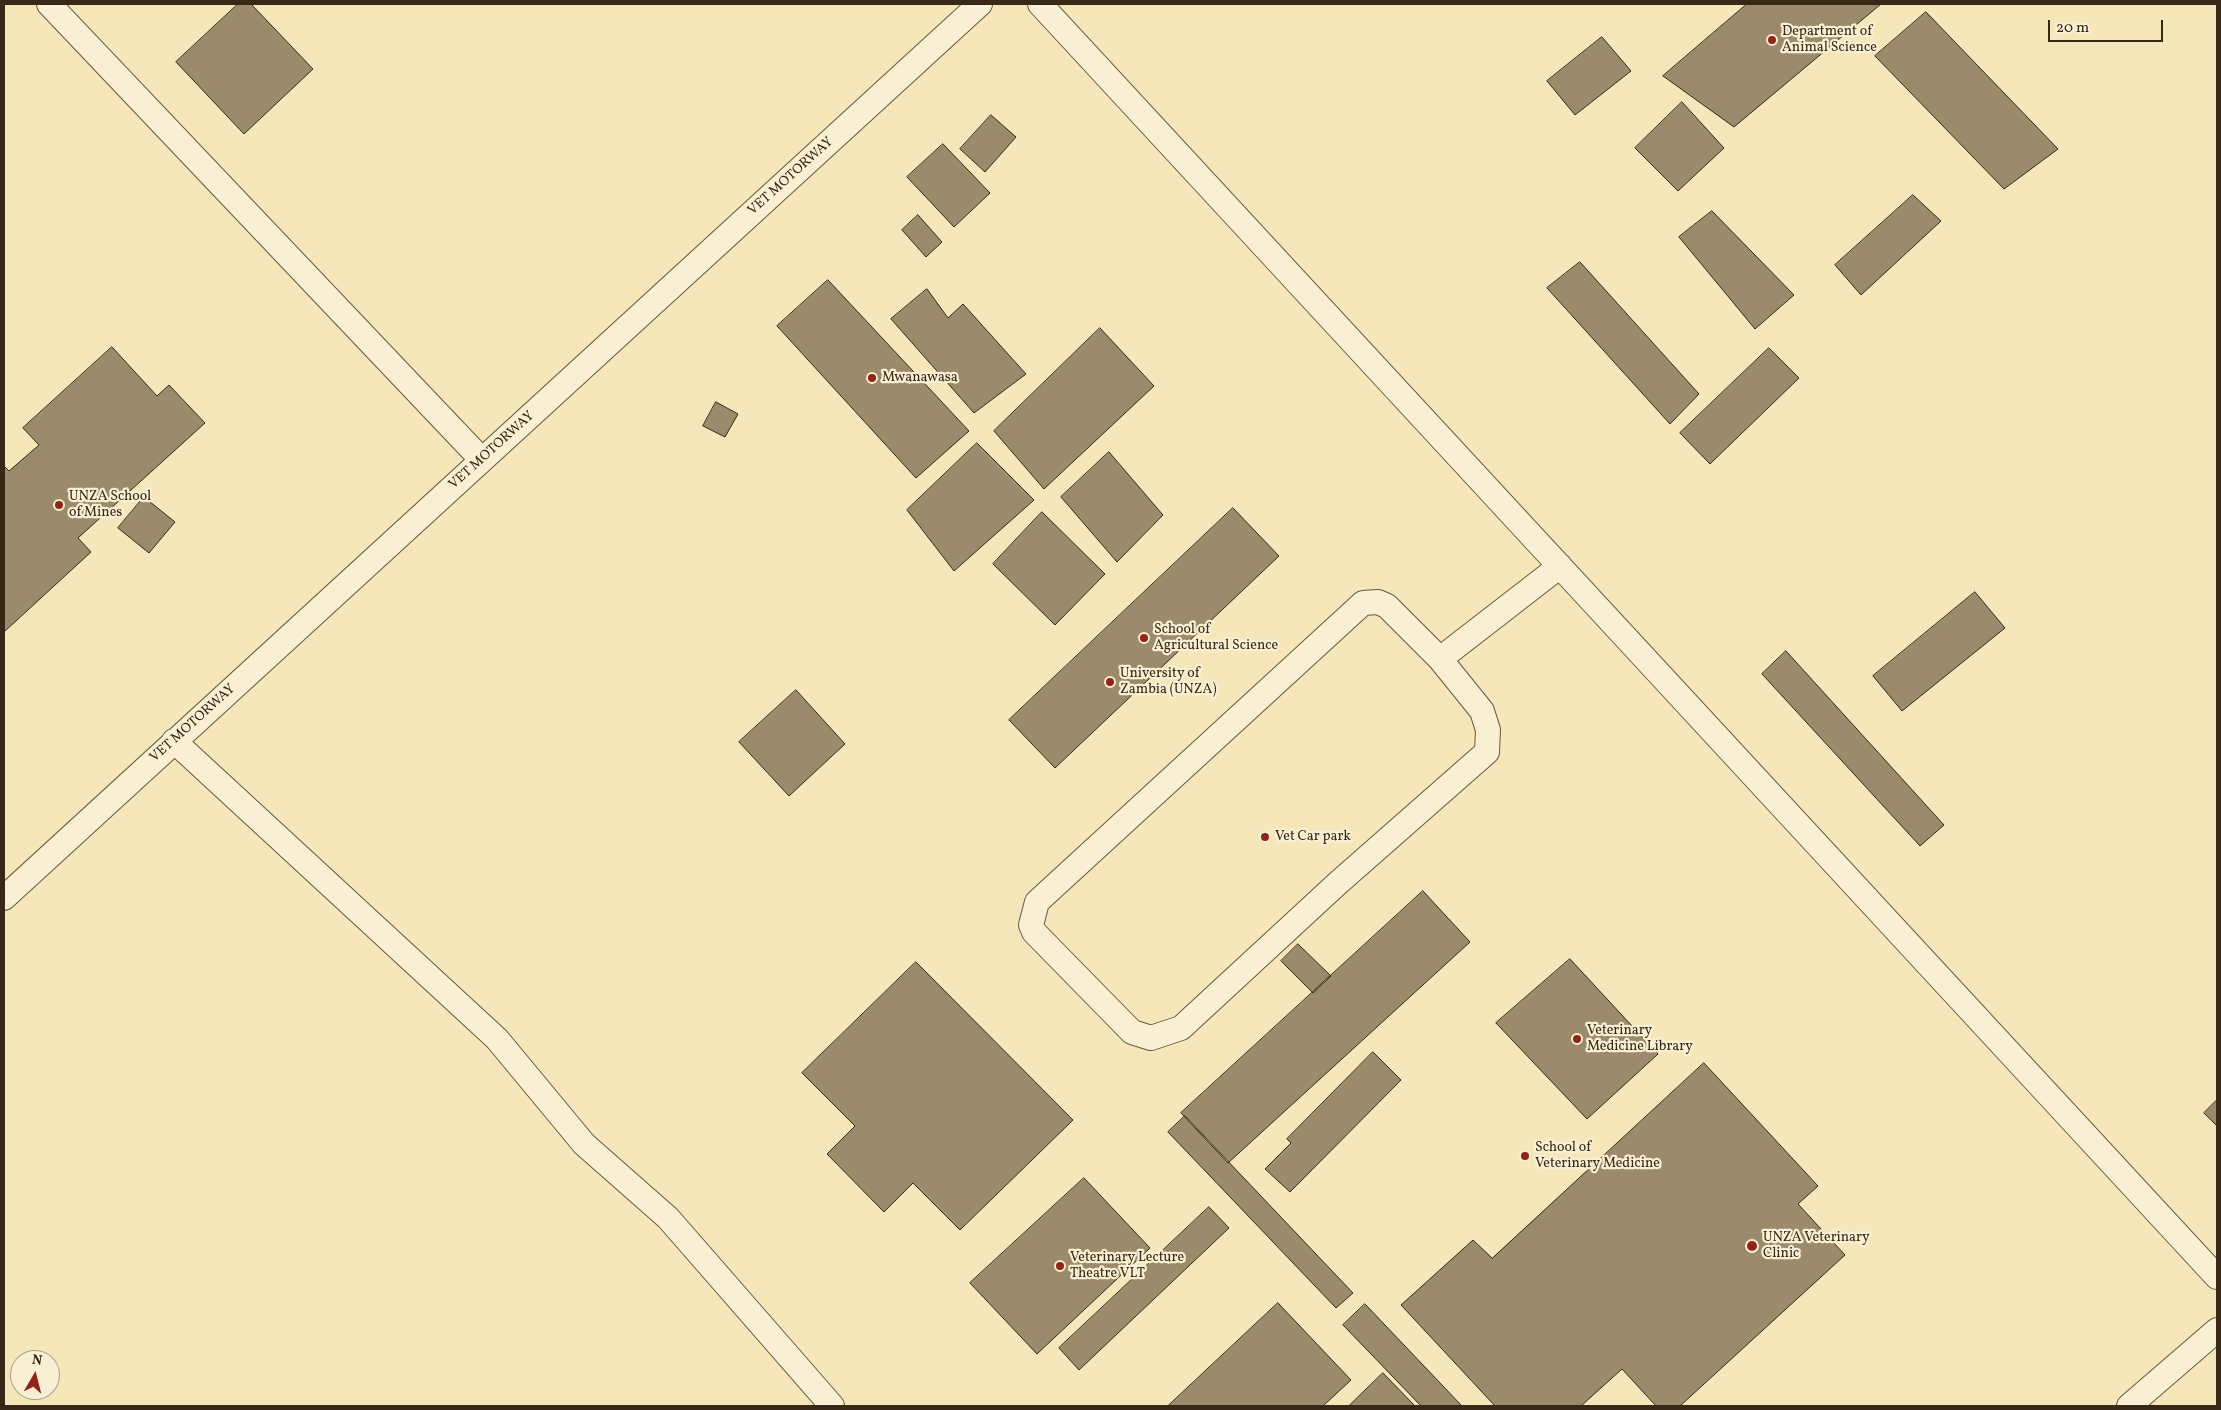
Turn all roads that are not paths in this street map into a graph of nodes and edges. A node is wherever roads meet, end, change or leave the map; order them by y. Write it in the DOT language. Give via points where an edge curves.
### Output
graph roads {
  1 [pos="49,4"];
  2 [pos="980,4"];
  3 [pos="1040,4"];
  4 [pos="482,460"];
  5 [pos="1560,566"];
  6 [pos="1440,659"];
  7 [pos="174,741"];
  8 [pos="4,898"];
  9 [pos="2217,1277"];
  10 [pos="2217,1330"];
  11 [pos="832,1406"];
  12 [pos="2129,1406"];
  1 -- 4 [label="lane"];
  2 -- 4 [label="lane, VET MOTORWAY"];
  3 -- 5 [label="lane"];
  4 -- 7 [label="lane, VET MOTORWAY"];
  5 -- 6 [label="lane"];
  5 -- 9 [label="lane"];
  6 -- 6 [label="lane" via="1387,606 1378,602 1363,604 1037,902 1031,925 1034,932 1132,1032 1151,1038 1182,1028 1338,883 1487,752 1488,730 1482,711"];
  7 -- 8 [label="lane, VET MOTORWAY"];
  7 -- 11 [label="lane" via="497,1039 584,1144 668,1218"];
  10 -- 12 [label="lane"];
}
